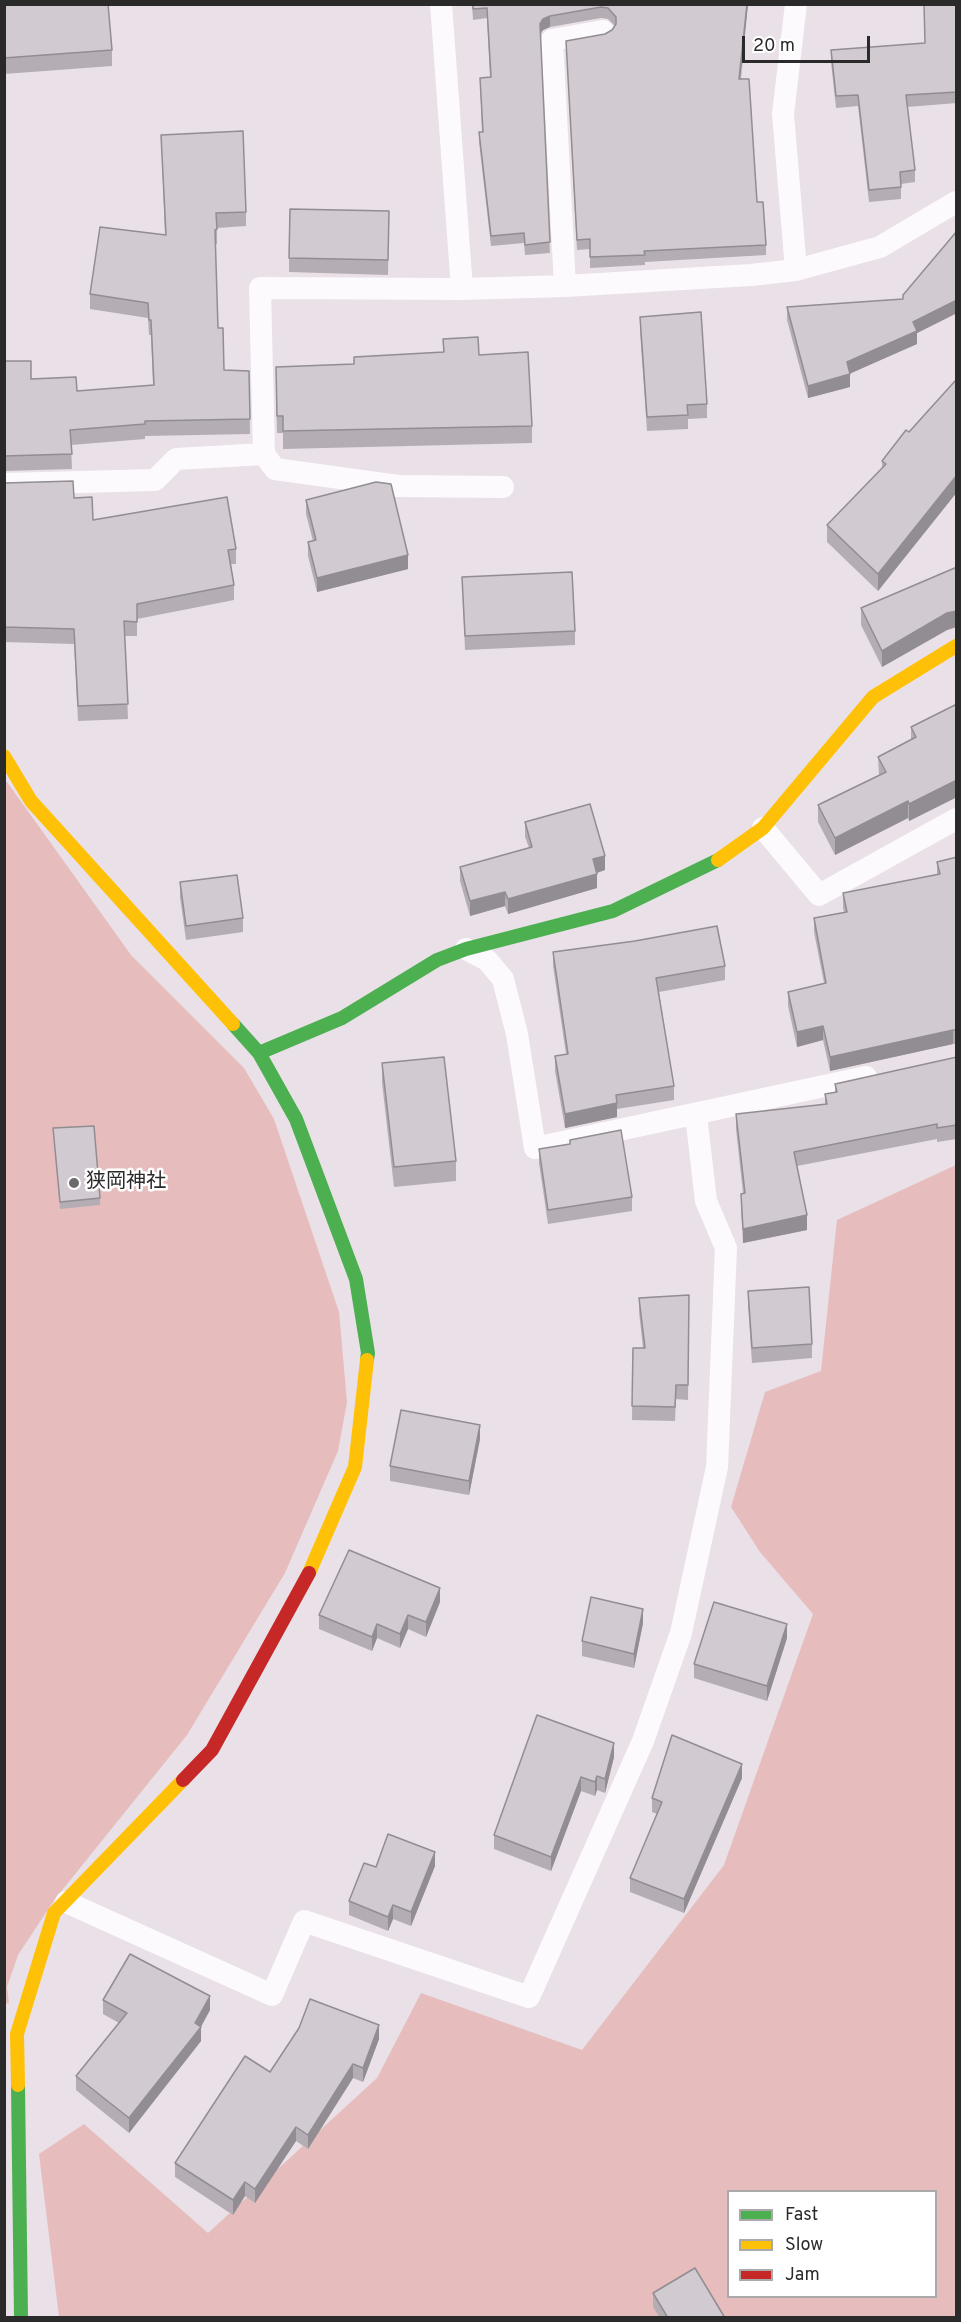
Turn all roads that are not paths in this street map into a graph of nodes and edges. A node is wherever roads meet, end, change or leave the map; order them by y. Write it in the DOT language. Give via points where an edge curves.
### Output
graph roads {
  1 [pos="441,4"];
  2 [pos="796,4"];
  3 [pos="603,31"];
  4 [pos="957,202"];
  5 [pos="796,270"];
  6 [pos="565,286"];
  7 [pos="462,289"];
  8 [pos="264,454"];
  9 [pos="4,484"];
  10 [pos="503,487"];
  11 [pos="957,646"];
  12 [pos="4,756"];
  13 [pos="957,819"];
  14 [pos="763,828"];
  15 [pos="466,949"];
  16 [pos="259,1053"];
  17 [pos="888,1072"];
  18 [pos="696,1115"];
  19 [pos="66,1902"];
  20 [pos="21,2318"];
  1 -- 7 [label="lane"];
  2 -- 5 [label="lane" via="783,114"];
  3 -- 6 [label="lane" via="552,40"];
  4 -- 5 [label="lane" via="880,247"];
  5 -- 6 [label="lane"];
  6 -- 7 [label="lane"];
  7 -- 8 [label="lane" via="260,288"];
  8 -- 9 [label="lane" via="176,459 155,480"];
  8 -- 10 [label="lane" via="275,469 398,486"];
  11 -- 14 [label="street" via="873,697"];
  12 -- 16 [label="street" via="32,801"];
  13 -- 14 [label="lane" via="819,894"];
  14 -- 15 [label="street" via="711,865 613,911"];
  15 -- 16 [label="street" via="437,960 342,1018"];
  15 -- 18 [label="lane" via="487,960 503,979 517,1034 535,1149"];
  16 -- 19 [label="street" via="296,1119 356,1279 368,1353 355,1467 316,1561 212,1750"];
  17 -- 18 [label="lane"];
  18 -- 19 [label="lane" via="706,1202 726,1248 717,1467 681,1633 643,1741 529,1997 304,1921 272,1995"];
  19 -- 20 [label="street" via="54,1913 17,2034"];
}
